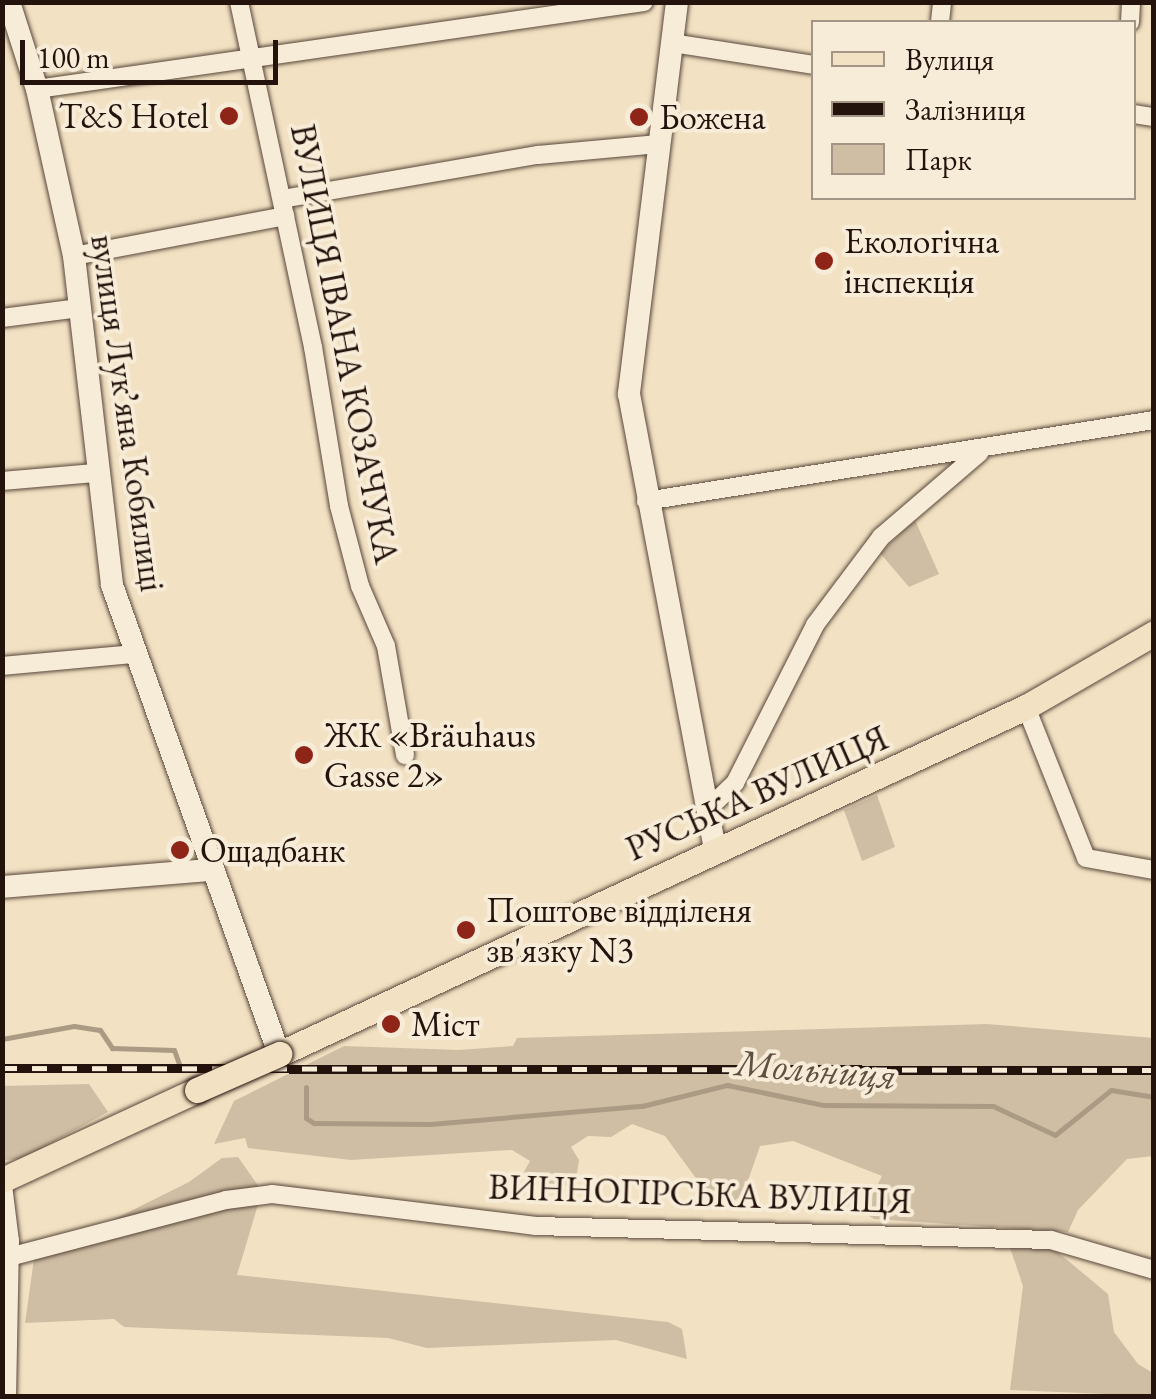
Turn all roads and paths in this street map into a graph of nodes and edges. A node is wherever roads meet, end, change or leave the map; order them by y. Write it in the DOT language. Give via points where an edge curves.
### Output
graph roads {
  1 [pos="8,2"];
  2 [pos="239,2"];
  3 [pos="644,2"];
  4 [pos="677,2"];
  5 [pos="672,43"];
  6 [pos="253,55"];
  7 [pos="811,65"];
  8 [pos="37,89"];
  9 [pos="658,144"];
  10 [pos="284,207"];
  11 [pos="74,256"];
  12 [pos="78,308"];
  13 [pos="2,318"];
  14 [pos="1154,420"];
  15 [pos="980,452"];
  16 [pos="96,473"];
  17 [pos="2,481"];
  18 [pos="646,500"];
  19 [pos="1154,634"];
  20 [pos="134,654"];
  21 [pos="2,666"];
  22 [pos="1026,707"];
  23 [pos="405,755"];
  24 [pos="709,808"];
  25 [pos="715,850"];
  26 [pos="210,870"];
  27 [pos="1154,870"];
  28 [pos="2,887"];
  29 [pos="279,1054"];
  30 [pos="3,1178"];
  31 [pos="8,1258"];
  32 [pos="1154,1270"];
  33 [pos="7,1396"];
  1 -- 8 [label="street, вулиця Лукʼяна Кобилиці"];
  2 -- 6 [label="street, ВУЛИЦЯ ІВАНА КОЗАЧУКА"];
  3 -- 6 [label="street"];
  4 -- 5 [label="street"];
  5 -- 7 [label="street"];
  5 -- 9 [label="street"];
  6 -- 8 [label="street"];
  6 -- 10 [label="street, ВУЛИЦЯ ІВАНА КОЗАЧУКА"];
  8 -- 11 [label="street, вулиця Лукʼяна Кобилиці"];
  9 -- 10 [label="street" via="538,155"];
  9 -- 18 [label="street" via="629,394"];
  10 -- 11 [label="street"];
  10 -- 23 [label="street, ВУЛИЦЯ ІВАНА КОЗАЧУКА" via="338,506 360,586 386,646"];
  11 -- 12 [label="street, вулиця Лукʼяна Кобилиці"];
  12 -- 13 [label="street"];
  12 -- 16 [label="street, вулиця Лукʼяна Кобилиці"];
  14 -- 15 [label="street"];
  15 -- 18 [label="street"];
  15 -- 24 [label="street" via="881,537 814,625 735,783"];
  16 -- 17 [label="street"];
  16 -- 20 [label="street, вулиця Лукʼяна Кобилиці" via="112,586"];
  18 -- 24 [label="street"];
  19 -- 22 [label="main road, РУСЬКА ВУЛИЦЯ"];
  20 -- 21 [label="street"];
  20 -- 26 [label="street, вулиця Лукʼяна Кобилиці"];
  22 -- 25 [label="main road, РУСЬКА ВУЛИЦЯ"];
  22 -- 27 [label="street" via="1086,858"];
  24 -- 25 [label="street"];
  25 -- 29 [label="main road, РУСЬКА ВУЛИЦЯ"];
  26 -- 28 [label="street"];
  26 -- 29 [label="street, вулиця Лукʼяна Кобилиці"];
  29 -- 30 [label="main road, РУСЬКА ВУЛИЦЯ, bridge"];
  30 -- 31 [label="street"];
  31 -- 32 [label="street, ВИННОГІРСЬКА ВУЛИЦЯ" via="272,1194 536,1226 1051,1240"];
  31 -- 33 [label="street"];
}
